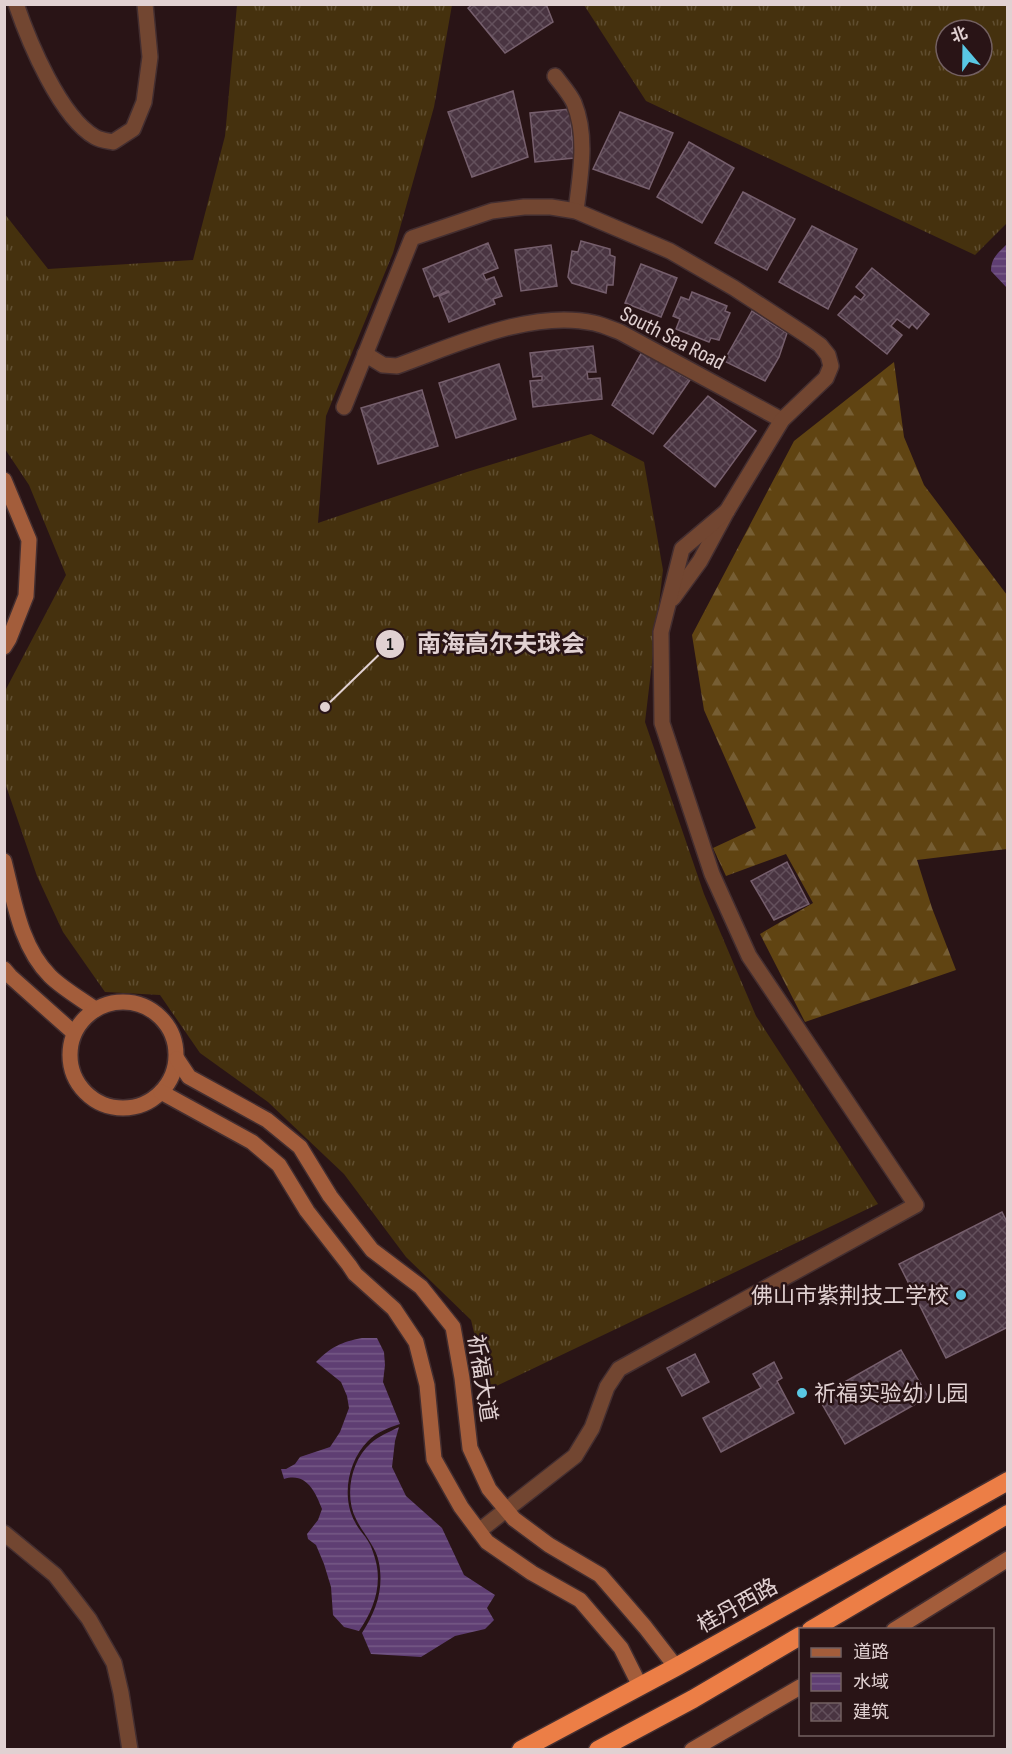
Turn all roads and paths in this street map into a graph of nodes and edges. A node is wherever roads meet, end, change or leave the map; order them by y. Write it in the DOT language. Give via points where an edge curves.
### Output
graph roads {
  1 [pos="16,4"];
  2 [pos="145,4"];
  3 [pos="555,76"];
  4 [pos="576,211"];
  5 [pos="366,354"];
  6 [pos="344,407"];
  7 [pos="782,420"];
  8 [pos="4,480"];
  9 [pos="727,511"];
  10 [pos="669,603"];
  11 [pos="4,647"];
  12 [pos="4,861"];
  13 [pos="4,969"];
  14 [pos="95,1009"];
  15 [pos="74,1033"];
  16 [pos="177,1059"];
  17 [pos="161,1092"];
  18 [pos="1008,1476"];
  19 [pos="1008,1480"];
  20 [pos="974,1499"];
  21 [pos="506,1509"];
  22 [pos="1008,1515"];
  23 [pos="479,1531"];
  24 [pos="4,1533"];
  25 [pos="1008,1559"];
  26 [pos="813,1628"];
  27 [pos="896,1628"];
  28 [pos="799,1636"];
  29 [pos="676,1667"];
  30 [pos="640,1686"];
  31 [pos="799,1688"];
  32 [pos="130,1749"];
  33 [pos="521,1749"];
  34 [pos="598,1749"];
  35 [pos="692,1749"];
  1 -- 2 [label="street" via="28,39 74,120 97,138 113,142 133,129 144,102 150,57"];
  3 -- 4 [label="street" via="573,102 581,130"];
  4 -- 5 [label="street" via="551,207 492,211 412,238"];
  4 -- 7 [label="street" via="670,251 820,345 831,366 826,378"];
  5 -- 6 [label="street"];
  5 -- 7 [label="street, South Sea Road" via="383,365 397,366 506,328 564,321 594,323 620,332"];
  7 -- 9 [label="street"];
  8 -- 11 [label="street" via="29,540 26,596"];
  9 -- 10 [label="street" via="700,561"];
  9 -- 10 [label="street" via="682,549"];
  10 -- 21 [label="street" via="661,633 662,723 712,874 750,956 916,1205 619,1369 607,1387 592,1428 574,1456"];
  12 -- 14 [label="street" via="22,931 36,956 50,976"];
  13 -- 15 [label="street"];
  14 -- 15 [label="street"];
  14 -- 16 [label="street" via="120,1002 154,1010 167,1023 175,1040"];
  15 -- 17 [label="street" via="69,1056 73,1074 82,1090 98,1102 116,1108 134,1107"];
  16 -- 17 [label="street" via="172,1077"];
  16 -- 21 [label="street, 祈福大道" via="189,1077 267,1120 300,1147 330,1196 372,1250 420,1287 453,1327 470,1448 489,1489"];
  17 -- 23 [label="street" via="252,1142 279,1165 307,1211 355,1274 394,1309 417,1342 427,1385 434,1459 461,1508"];
  18 -- 20 [label="highway"];
  19 -- 20 [label="highway"];
  20 -- 29 [label="highway, 桂丹西路"];
  21 -- 23 [label="street"];
  21 -- 29 [label="street, 祈福大道" via="549,1545 600,1575"];
  22 -- 26 [label="highway"];
  23 -- 30 [label="street" via="487,1542 532,1573 580,1600 621,1648"];
  24 -- 32 [label="street" via="55,1575 89,1619 114,1663"];
  25 -- 27 [label="street"];
  28 -- 34 [label="highway"];
  29 -- 30 [label="highway, 桂丹西路"];
  30 -- 33 [label="highway, 桂丹西路"];
  31 -- 35 [label="street"];
}
